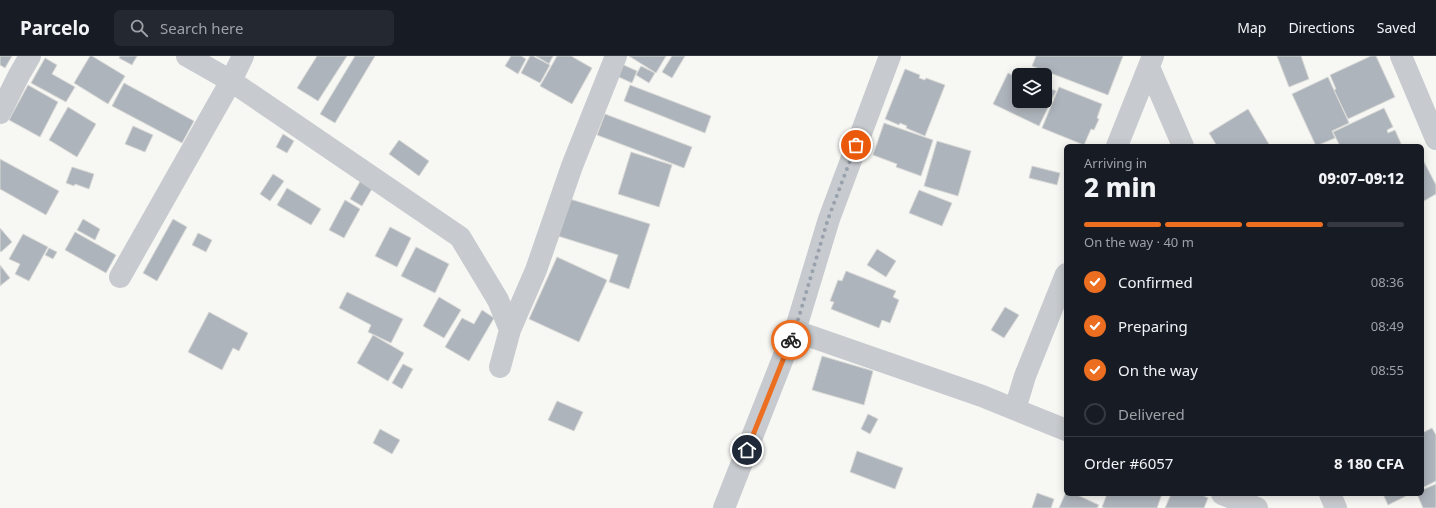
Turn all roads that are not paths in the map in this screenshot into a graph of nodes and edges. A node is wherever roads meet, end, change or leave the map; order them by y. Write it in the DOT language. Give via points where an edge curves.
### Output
graph roads {
  1 [pos="30,56"];
  2 [pos="187,56"];
  3 [pos="243,56"];
  4 [pos="616,56"];
  5 [pos="890,56"];
  6 [pos="1401,56"];
  7 [pos="1151,61"];
  8 [pos="231,81"];
  9 [pos="0,113"];
  10 [pos="1436,139"];
  11 [pos="1118,144"];
  12 [pos="1182,144"];
  13 [pos="120,277"];
  14 [pos="1064,279"];
  15 [pos="510,330"];
  16 [pos="795,330"];
  17 [pos="500,367"];
  18 [pos="1015,409"];
  19 [pos="1064,429"];
  20 [pos="1227,496"];
  21 [pos="1331,496"];
  22 [pos="724,508"];
  23 [pos="1257,508"];
  24 [pos="1336,508"];
  1 -- 9 [label="street"];
  2 -- 8 [label="street"];
  3 -- 8 [label="street"];
  4 -- 15 [label="street" via="572,166 536,270"];
  5 -- 16 [label="street" via="828,219"];
  6 -- 10 [label="street"];
  7 -- 11 [label="street"];
  7 -- 12 [label="street"];
  8 -- 13 [label="street"];
  8 -- 15 [label="street" via="460,237 498,300"];
  14 -- 18 [label="street" via="1025,376"];
  15 -- 17 [label="street"];
  16 -- 18 [label="street"];
  16 -- 22 [label="street"];
  18 -- 19 [label="street"];
  20 -- 23 [label="street"];
  21 -- 24 [label="street"];
}
